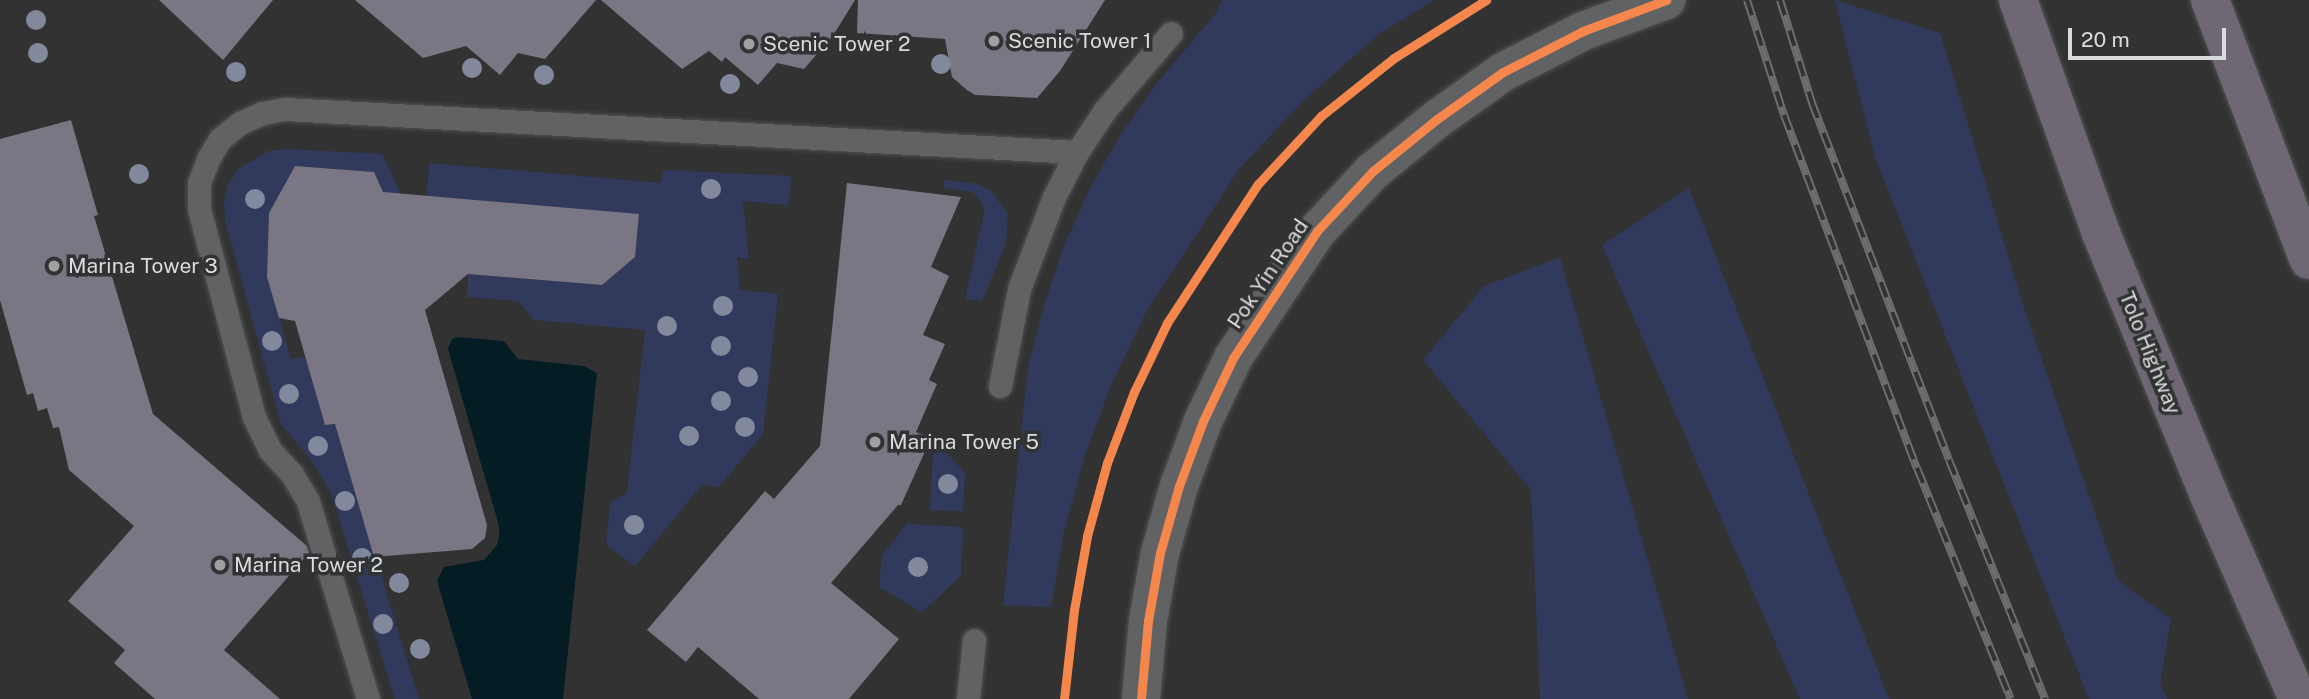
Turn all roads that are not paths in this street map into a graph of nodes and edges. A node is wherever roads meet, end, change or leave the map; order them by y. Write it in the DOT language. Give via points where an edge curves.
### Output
graph roads {
  1 [pos="1666,0"];
  2 [pos="2018,0"];
  3 [pos="2210,0"];
  4 [pos="1171,33"];
  5 [pos="1077,152"];
  6 [pos="2309,260"];
  7 [pos="1000,386"];
  8 [pos="974,640"];
  9 [pos="368,699"];
  10 [pos="968,699"];
  11 [pos="1141,699"];
  12 [pos="2298,699"];
  1 -- 11 [label="street, Pok Yin Road" via="1583,31 1503,72 1373,171 1317,231 1233,358 1203,421 1160,553"];
  2 -- 12 [label="highway, Tolo Highway" via="2101,233"];
  3 -- 6 [label="highway"];
  4 -- 5 [label="lane" via="1105,110"];
  5 -- 7 [label="lane" via="1023,277"];
  5 -- 9 [label="lane" via="285,109 240,123 220,139 208,159 199,183 199,208 254,417 270,450 308,501"];
  8 -- 10 [label="lane"];
}
